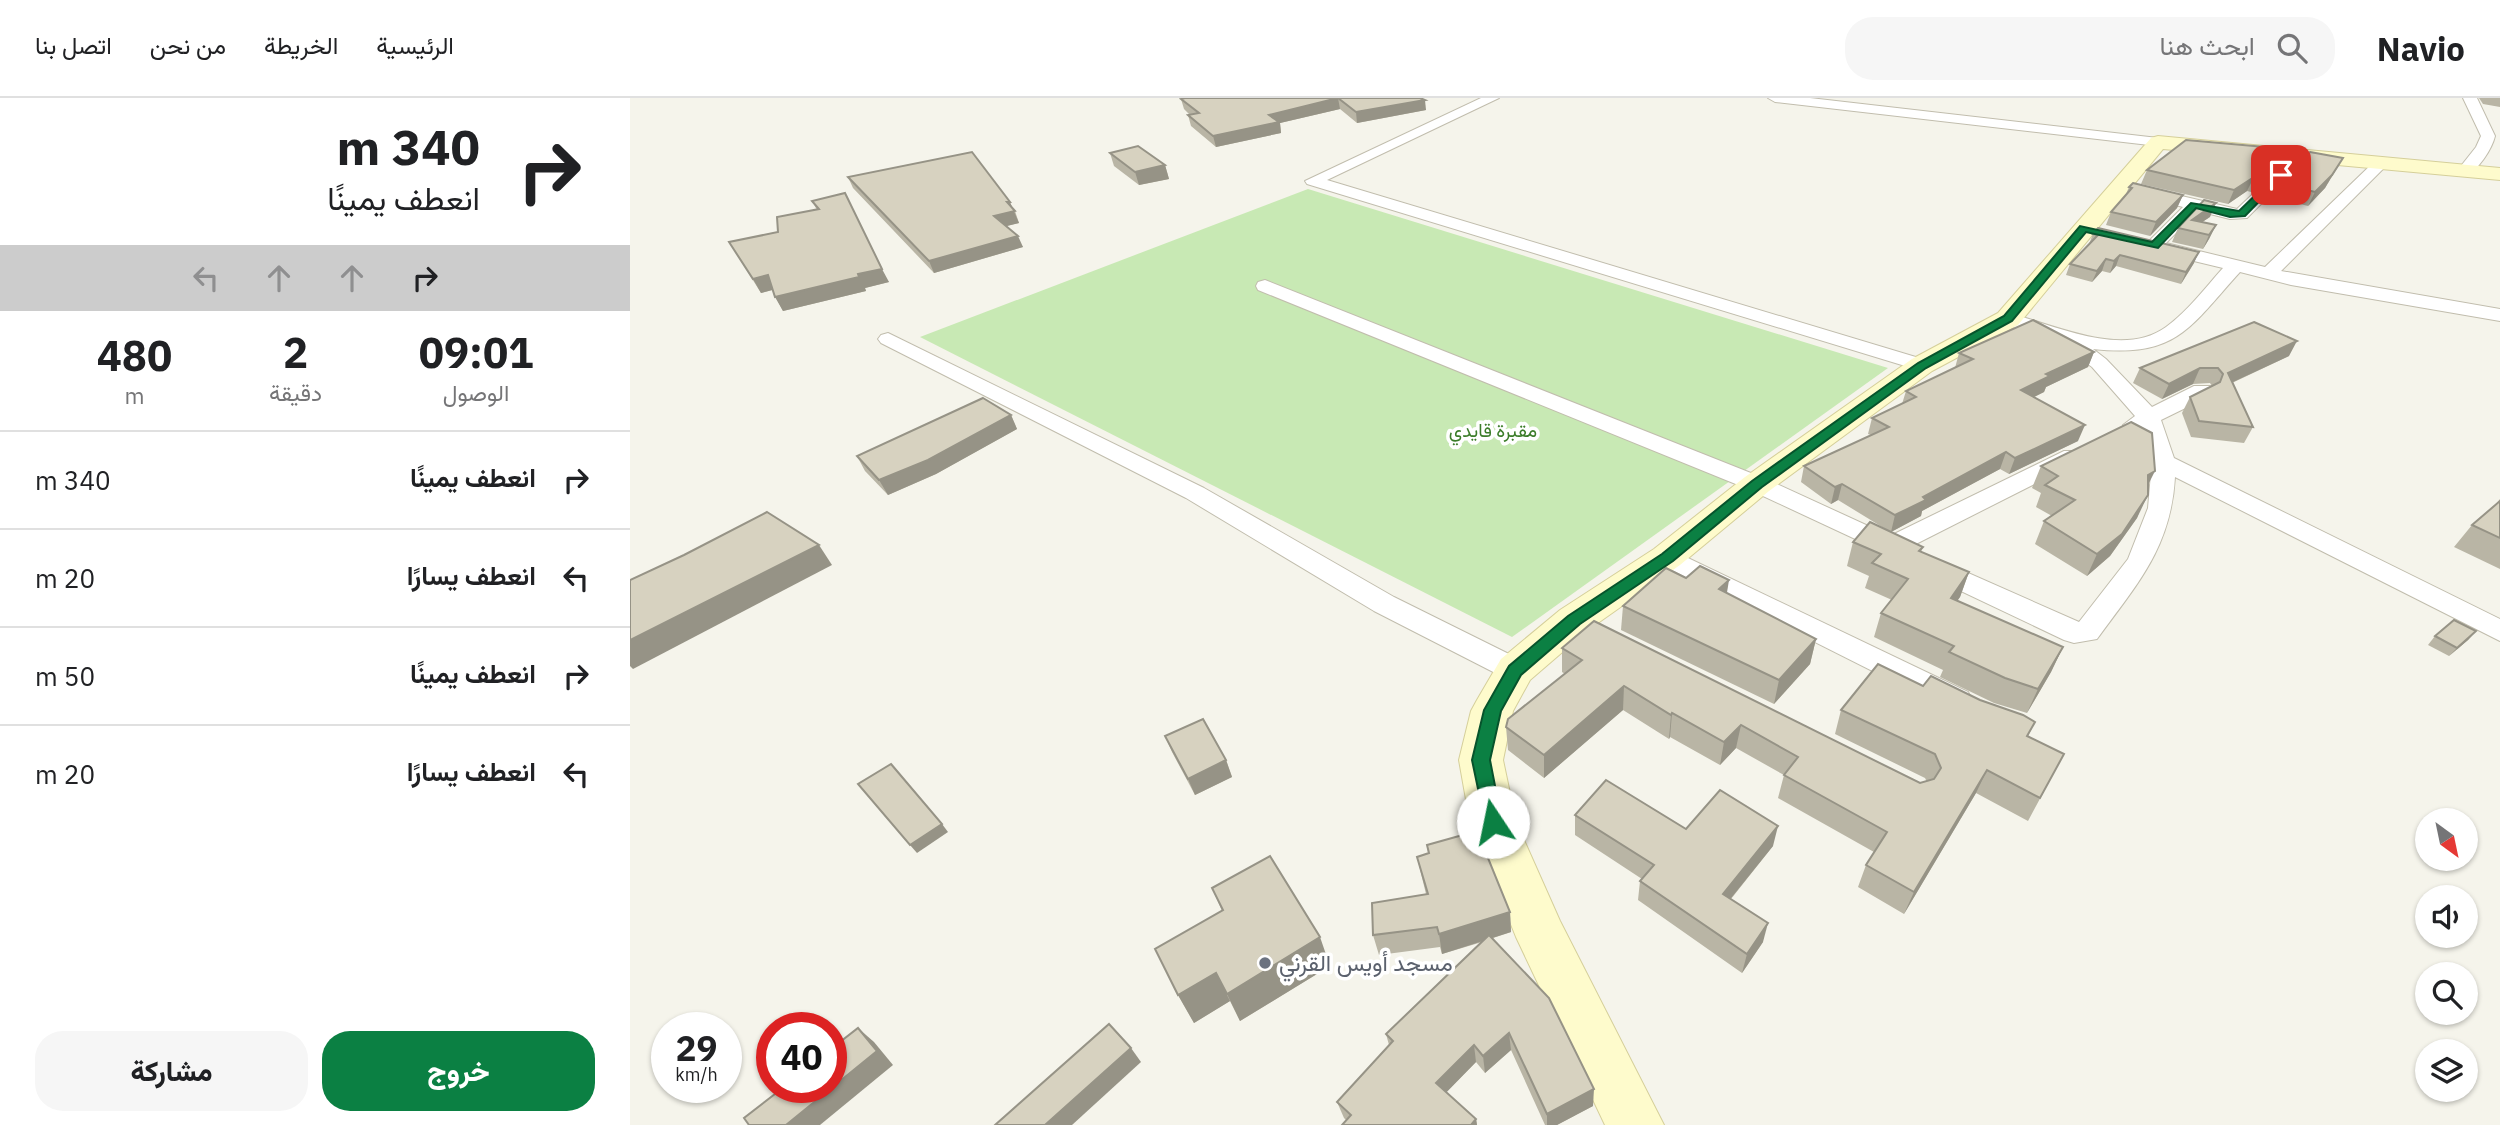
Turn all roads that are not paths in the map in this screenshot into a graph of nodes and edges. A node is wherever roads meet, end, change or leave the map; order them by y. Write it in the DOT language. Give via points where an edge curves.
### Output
graph roads {
  1 [pos="1492,98"];
  2 [pos="1775,98"];
  3 [pos="2469,98"];
  4 [pos="2495,132"];
  5 [pos="2158,142"];
  6 [pos="2301,156"];
  7 [pos="2381,163"];
  8 [pos="2465,171"];
  9 [pos="2500,174"];
  10 [pos="2120,187"];
  11 [pos="2194,205"];
  12 [pos="2131,240"];
  13 [pos="2154,246"];
  14 [pos="2235,266"];
  15 [pos="2268,274"];
  16 [pos="1265,286"];
  17 [pos="2500,315"];
  18 [pos="2008,319"];
  19 [pos="888,338"];
  20 [pos="2064,338"];
  21 [pos="1922,365"];
  22 [pos="2202,391"];
  23 [pos="2149,418"];
  24 [pos="2113,436"];
  25 [pos="2089,447"];
  26 [pos="2164,462"];
  27 [pos="1757,484"];
  28 [pos="1890,547"];
  29 [pos="1667,557"];
  30 [pos="2500,631"];
  31 [pos="1515,670"];
  32 [pos="1982,713"];
  33 [pos="1634,1125"];
  1 -- 21 [label="street" via="1312,181"];
  2 -- 5 [label="street"];
  3 -- 4 [label="street"];
  4 -- 8 [label="street"];
  5 -- 6 [label="street"];
  5 -- 10 [label="street"];
  6 -- 7 [label="street"];
  6 -- 11 [label="street" via="2241,214"];
  7 -- 8 [label="street"];
  7 -- 15 [label="street"];
  8 -- 9 [label="street"];
  10 -- 11 [label="street"];
  10 -- 18 [label="street" via="2096,231"];
  11 -- 13 [label="street"];
  12 -- 13 [label="street"];
  13 -- 14 [label="street"];
  14 -- 15 [label="street"];
  14 -- 20 [label="street" via="2173,332 2120,345"];
  15 -- 17 [label="street"];
  16 -- 27 [label="street"];
  18 -- 20 [label="street"];
  18 -- 21 [label="street"];
  19 -- 31 [label="street" via="1195,493 1384,604"];
  20 -- 23 [label="street" via="2099,363"];
  21 -- 27 [label="street"];
  22 -- 23 [label="street"];
  23 -- 24 [label="street"];
  23 -- 26 [label="street"];
  25 -- 28 [label="street"];
  26 -- 28 [label="street" via="2161,508 2140,561 2081,634"];
  26 -- 30 [label="street"];
  27 -- 28 [label="street"];
  27 -- 29 [label="street"];
  29 -- 31 [label="street" via="1586,626"];
  29 -- 32 [label="street"];
  31 -- 33 [label="street" via="1492,710 1481,760 1493,822 1542,937"];
}
